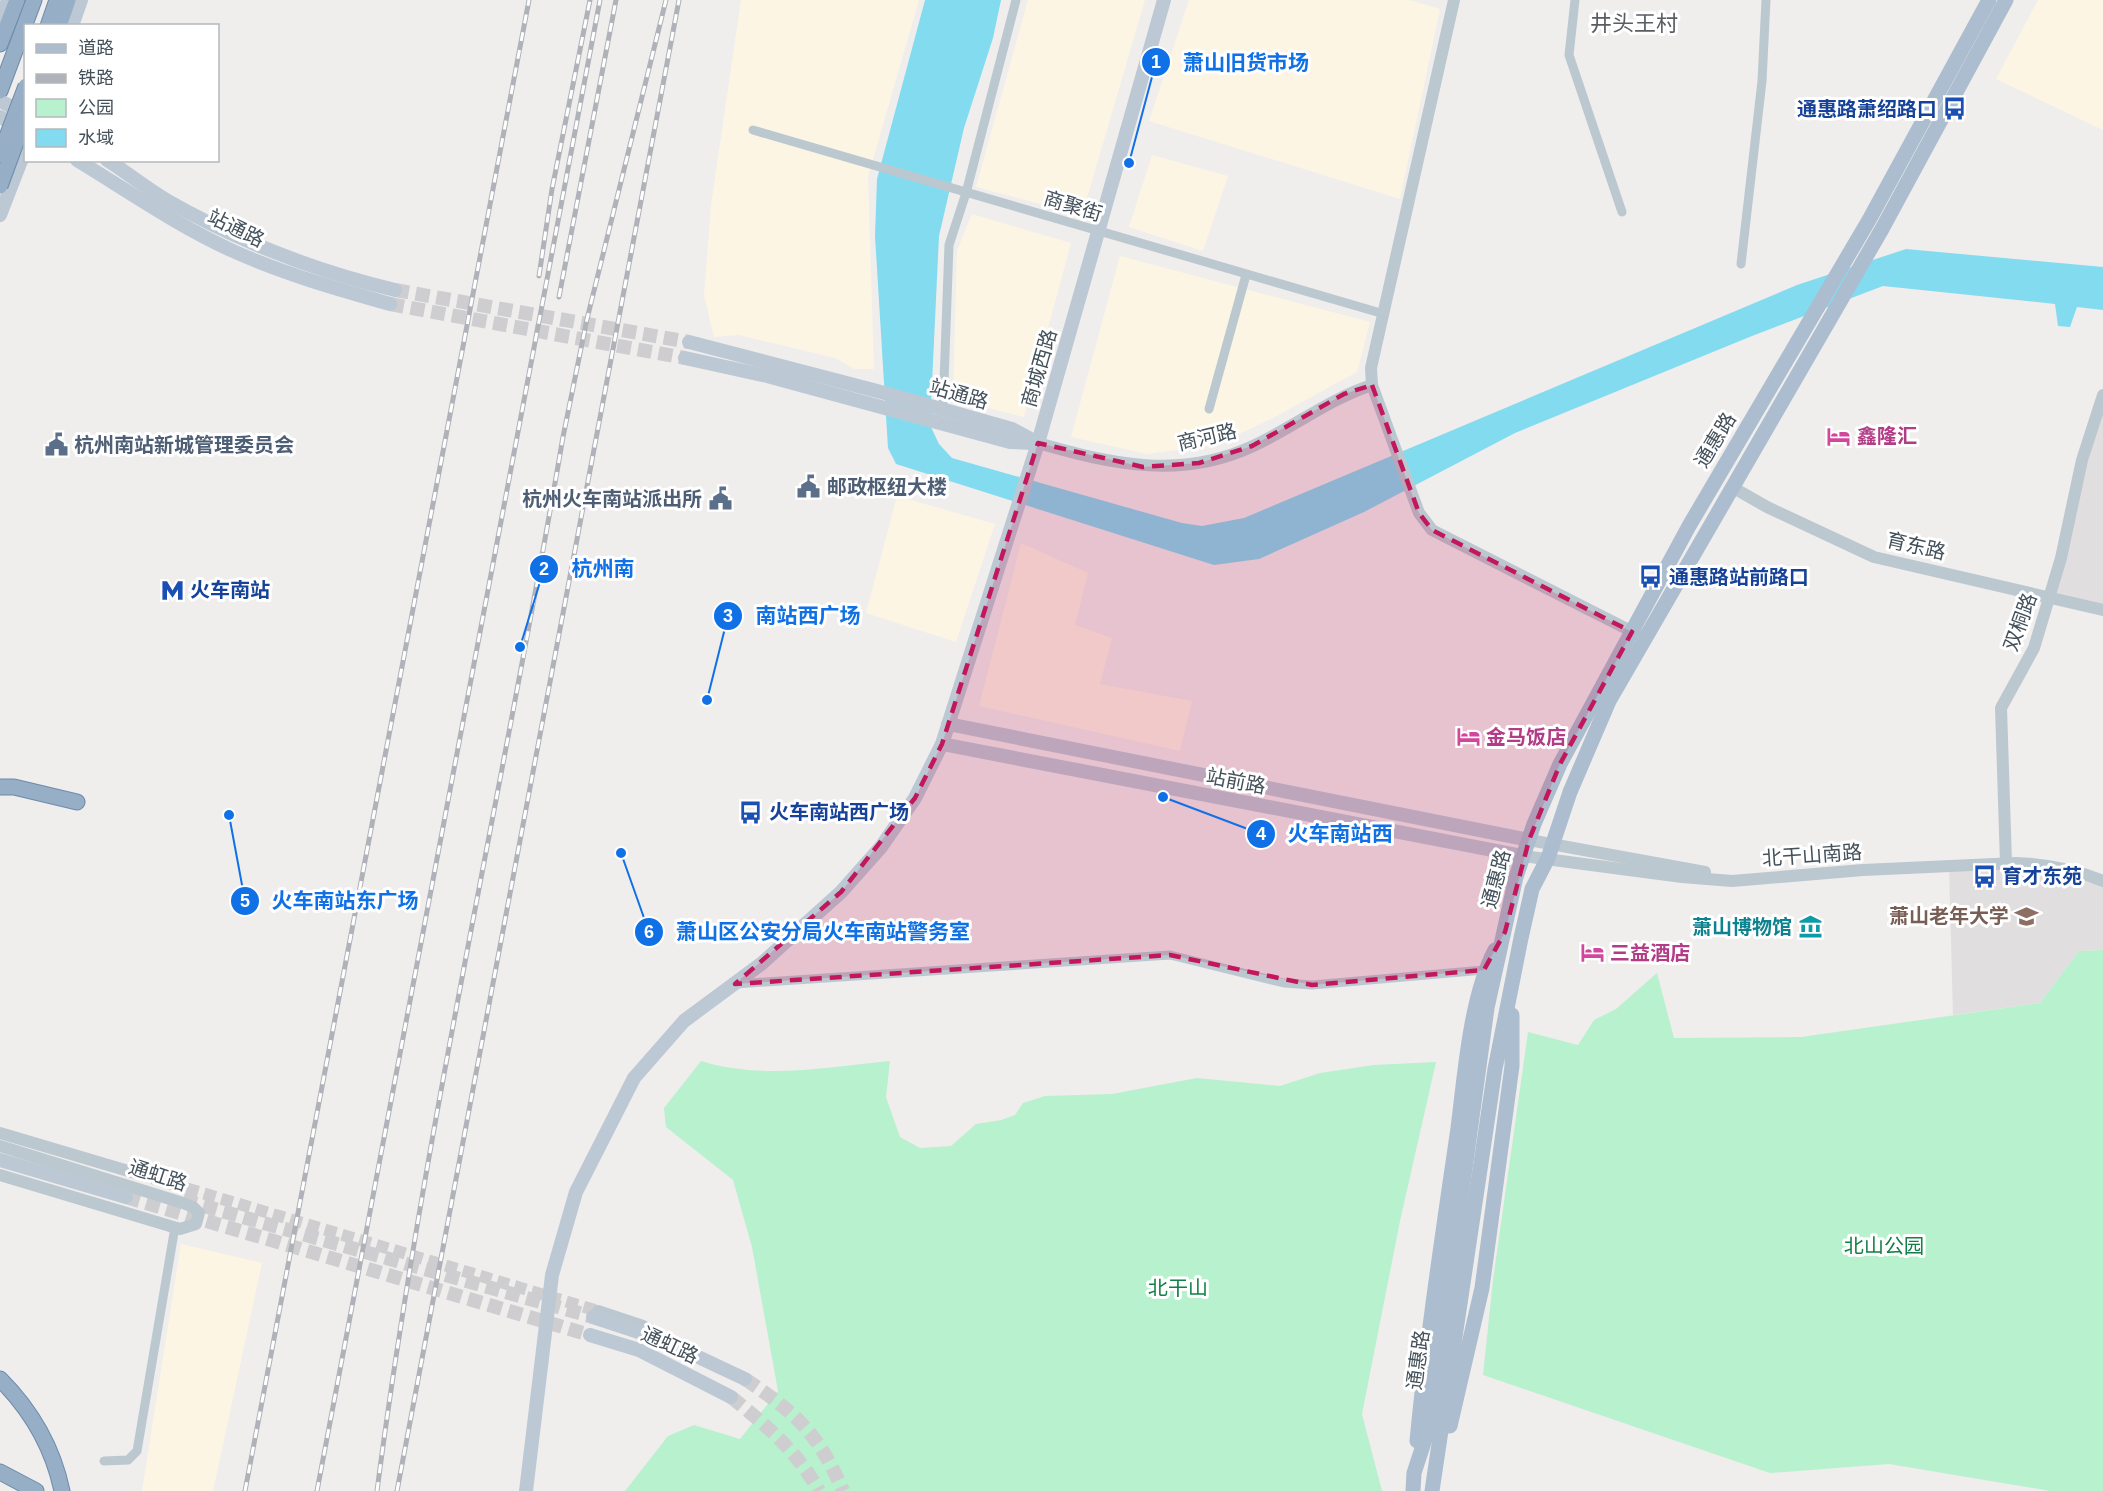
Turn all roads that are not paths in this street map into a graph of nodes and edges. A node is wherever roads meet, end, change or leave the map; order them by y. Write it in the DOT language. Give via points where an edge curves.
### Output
graph roads {
  1 [pos="8,0"];
  2 [pos="16,0"];
  3 [pos="34,0"];
  4 [pos="57,0"];
  5 [pos="68,0"];
  6 [pos="81,0"];
  7 [pos="1016,0"];
  8 [pos="1164,0"];
  9 [pos="1454,0"];
  10 [pos="1575,0"];
  11 [pos="1766,0"];
  12 [pos="1989,0"];
  13 [pos="2006,0"];
  14 [pos="0,22"];
  15 [pos="25,24"];
  16 [pos="49,24"];
  17 [pos="60,24"];
  18 [pos="73,24"];
  19 [pos="24,27"];
  20 [pos="0,44"];
  21 [pos="0,91"];
  22 [pos="24,91"];
  23 [pos="0,101"];
  24 [pos="24,113"];
  25 [pos="0,117"];
  26 [pos="24,120"];
  27 [pos="24,129"];
  28 [pos="753,130"];
  29 [pos="24,153"];
  30 [pos="0,155"];
  31 [pos="80,162"];
  32 [pos="110,162"];
  33 [pos="0,186"];
  34 [pos="966,193"];
  35 [pos="1622,212"];
  36 [pos="0,215"];
  37 [pos="1098,232"];
  38 [pos="1741,264"];
  39 [pos="1246,275"];
  40 [pos="1384,314"];
  41 [pos="689,342"];
  42 [pos="685,358"];
  43 [pos="1372,385"];
  44 [pos="2103,395"];
  45 [pos="881,399"];
  46 [pos="943,409"];
  47 [pos="1209,409"];
  48 [pos="1038,443"];
  49 [pos="1732,487"];
  50 [pos="2050,596"];
  51 [pos="2103,610"];
  52 [pos="1632,632"];
  53 [pos="1647,639"];
  54 [pos="948,724"];
  55 [pos="942,744"];
  56 [pos="0,787"];
  57 [pos="77,802"];
  58 [pos="1528,840"];
  59 [pos="1550,851"];
  60 [pos="1523,856"];
  61 [pos="2006,863"];
  62 [pos="2103,881"];
  63 [pos="1505,932"];
  64 [pos="1484,970"];
  65 [pos="735,984"];
  66 [pos="0,1133"];
  67 [pos="0,1146"];
  68 [pos="0,1160"];
  69 [pos="135,1173"];
  70 [pos="0,1175"];
  71 [pos="126,1197"];
  72 [pos="175,1227"];
  73 [pos="596,1314"];
  74 [pos="590,1335"];
  75 [pos="0,1379"];
  76 [pos="745,1379"];
  77 [pos="731,1397"];
  78 [pos="104,1461"];
  79 [pos="0,1472"];
  80 [pos="1414,1473"];
  81 [pos="36,1491"];
  82 [pos="62,1491"];
  83 [pos="526,1491"];
  84 [pos="1413,1491"];
  85 [pos="1432,1491"];
  1 -- 14 [label="main road"];
  2 -- 20 [label="highway"];
  3 -- 15 [label="highway"];
  4 -- 16 [label="highway"];
  5 -- 17 [label="highway"];
  6 -- 18 [label="main road"];
  7 -- 34 [label="street"];
  8 -- 37 [label="main road, 商城西路"];
  9 -- 40 [label="street"];
  10 -- 35 [label="street" via="1569,56"];
  11 -- 38 [label="street" via="1762,81"];
  12 -- 52 [label="main road, 通惠路" via="1869,220 1689,526"];
  13 -- 49 [label="main road, 通惠路" via="1882,229"];
  19 -- 21 [label="highway"];
  22 -- 30 [label="highway, bridge"];
  23 -- 24 [label="main road"];
  25 -- 27 [label="main road"];
  26 -- 33 [label="highway, bridge"];
  28 -- 34 [label="street, 商聚街"];
  29 -- 36 [label="main road"];
  31 -- 32 [label="main road, 站通路" via="232,250 308,280 393,297 245,241 167,201"];
  34 -- 37 [label="street, 商聚街"];
  34 -- 46 [label="street" via="949,245"];
  37 -- 39 [label="street, 商聚街"];
  37 -- 48 [label="main road, 商城西路"];
  39 -- 40 [label="street, 商聚街"];
  39 -- 47 [label="street"];
  40 -- 43 [label="street" via="1371,368"];
  41 -- 45 [label="main road, 站通路"];
  42 -- 45 [label="main road, 站通路"];
  43 -- 48 [label="street, 商河路" via="1344,394 1252,446 1199,463 1143,467 1088,458"];
  43 -- 52 [label="street" via="1419,513 1432,530"];
  44 -- 50 [label="street, 双桐路" via="2082,460"];
  45 -- 46 [label="main road, 站通路"];
  45 -- 48 [label="main road, 站通路" via="943,425 1011,442"];
  46 -- 48 [label="main road, 站通路" via="1012,429"];
  48 -- 54 [label="main road, 商城西路"];
  49 -- 50 [label="street, 育东路" via="1875,557"];
  49 -- 53 [label="main road, 通惠路"];
  50 -- 51 [label="street, 育东路"];
  50 -- 61 [label="street, 双桐路" via="2034,648 2001,708"];
  52 -- 53 [label="street"];
  52 -- 58 [label="main road, 通惠路" via="1560,764"];
  53 -- 59 [label="main road, 通惠路" via="1590,741"];
  54 -- 55 [label="main road, 商城西路"];
  54 -- 58 [label="main road"];
  55 -- 60 [label="main road, 站前路"];
  55 -- 65 [label="main road, 商城西路" via="915,798 842,892"];
  56 -- 57 [label="highway"];
  58 -- 59 [label="street"];
  58 -- 60 [label="main road, 通惠路"];
  59 -- 60 [label="street, 北干山南路"];
  59 -- 61 [label="street, 北干山南路" via="1682,877 1732,881"];
  59 -- 85 [label="main road, 通惠路" via="1532,889 1521,938 1512,1015 1512,1066 1482,1288"];
  60 -- 63 [label="main road, 通惠路"];
  61 -- 62 [label="street, 北干山南路" via="2042,863 2077,870"];
  63 -- 64 [label="main road"];
  63 -- 80 [label="main road, 通惠路" via="1487,1008 1430,1424"];
  64 -- 65 [label="street" via="1312,985 1284,983 1170,955"];
  64 -- 80 [label="main road" via="1428,1336"];
  65 -- 83 [label="main road, 商城西路" via="684,1021 634,1078 576,1192 552,1275"];
  66 -- 69 [label="street, 通虹路"];
  67 -- 72 [label="street, 通虹路" via="183,1203 199,1214 196,1224 189,1228"];
  68 -- 71 [label="main road, 通虹路"];
  70 -- 72 [label="street"];
  72 -- 78 [label="street" via="137,1451 128,1460"];
  73 -- 76 [label="main road, 通虹路"];
  74 -- 77 [label="main road, 通虹路" via="639,1350"];
  75 -- 82 [label="highway" via="39,1430 58,1471"];
  79 -- 81 [label="highway"];
  80 -- 84 [label="main road, 通惠路"];
}
